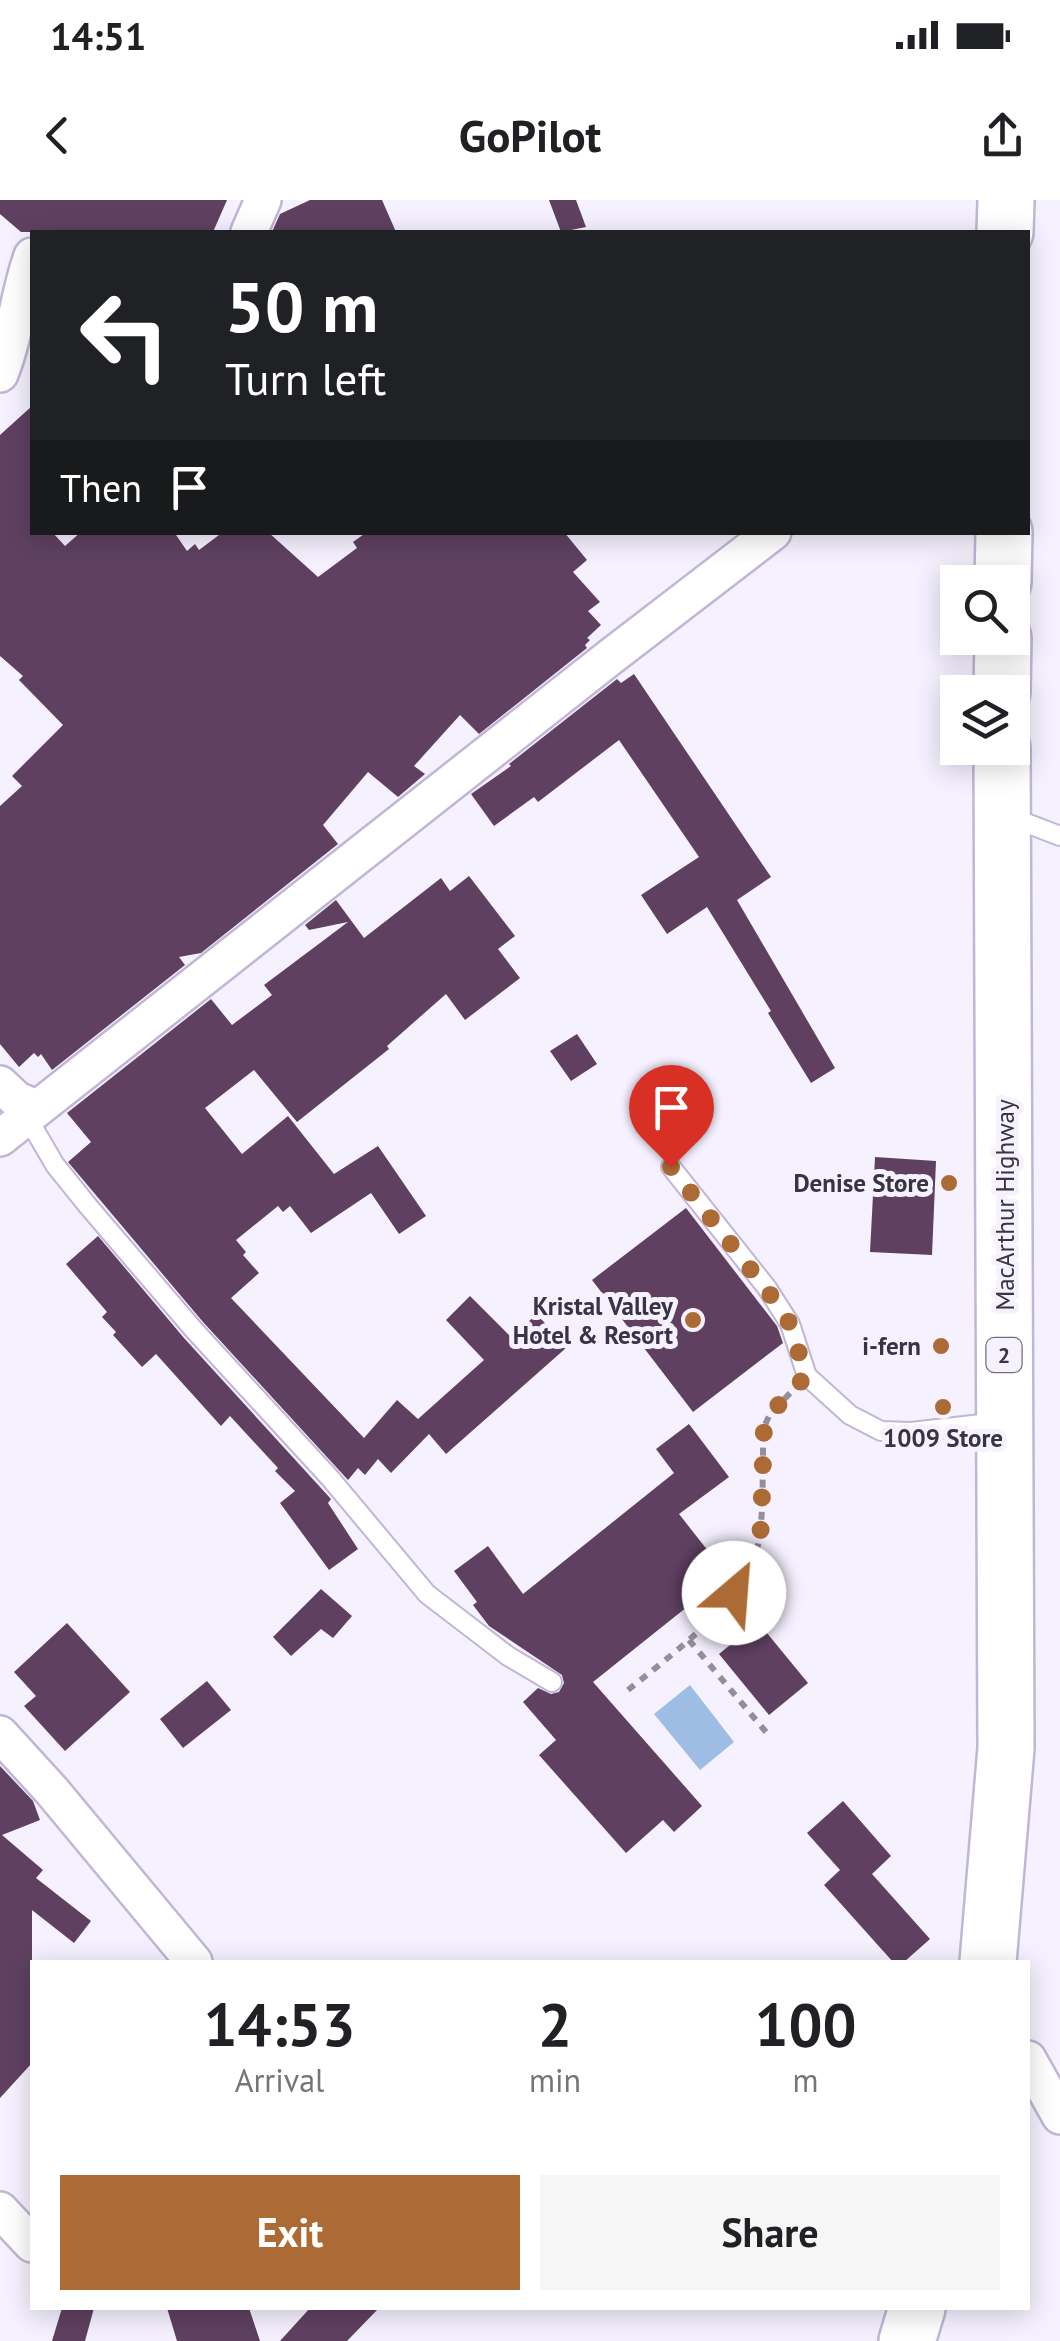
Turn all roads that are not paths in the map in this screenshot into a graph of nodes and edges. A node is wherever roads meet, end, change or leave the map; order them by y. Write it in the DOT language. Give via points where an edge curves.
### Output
graph roads {
  1 [pos="263,200"];
  2 [pos="1006,200"];
  3 [pos="251,230"];
  4 [pos="1005,230"];
  5 [pos="30,263"];
  6 [pos="0,374"];
  7 [pos="769,535"];
  8 [pos="1004,535"];
  9 [pos="1003,565"];
  10 [pos="1002,765"];
  11 [pos="1003,814"];
  12 [pos="1060,836"];
  13 [pos="0,1084"];
  14 [pos="21,1121"];
  15 [pos="671,1167"];
  16 [pos="1004,1421"];
  17 [pos="552,1682"];
  18 [pos="0,1734"];
  19 [pos="192,1960"];
  20 [pos="988,1960"];
  21 [pos="1030,2063"];
  22 [pos="1060,2116"];
  23 [pos="0,2210"];
  24 [pos="30,2242"];
  25 [pos="916,2310"];
  26 [pos="906,2341"];
  1 -- 3 [label="street"];
  2 -- 4 [label="highway"];
  5 -- 6 [label="street"];
  7 -- 14 [label="street"];
  8 -- 9 [label="highway"];
  10 -- 11 [label="highway, MacArthur Highway / 2"];
  11 -- 12 [label="lane"];
  11 -- 16 [label="highway, MacArthur Highway / 2"];
  13 -- 14 [label="street" via="17,1100"];
  14 -- 17 [label="lane" via="427,1594"];
  15 -- 16 [label="lane" via="767,1288 790,1324 806,1376 850,1415 881,1432"];
  16 -- 20 [label="highway, MacArthur Highway / 2" via="1006,1748"];
  18 -- 19 [label="street"];
  21 -- 22 [label="street"];
  23 -- 24 [label="street"];
  25 -- 26 [label="highway"];
}
